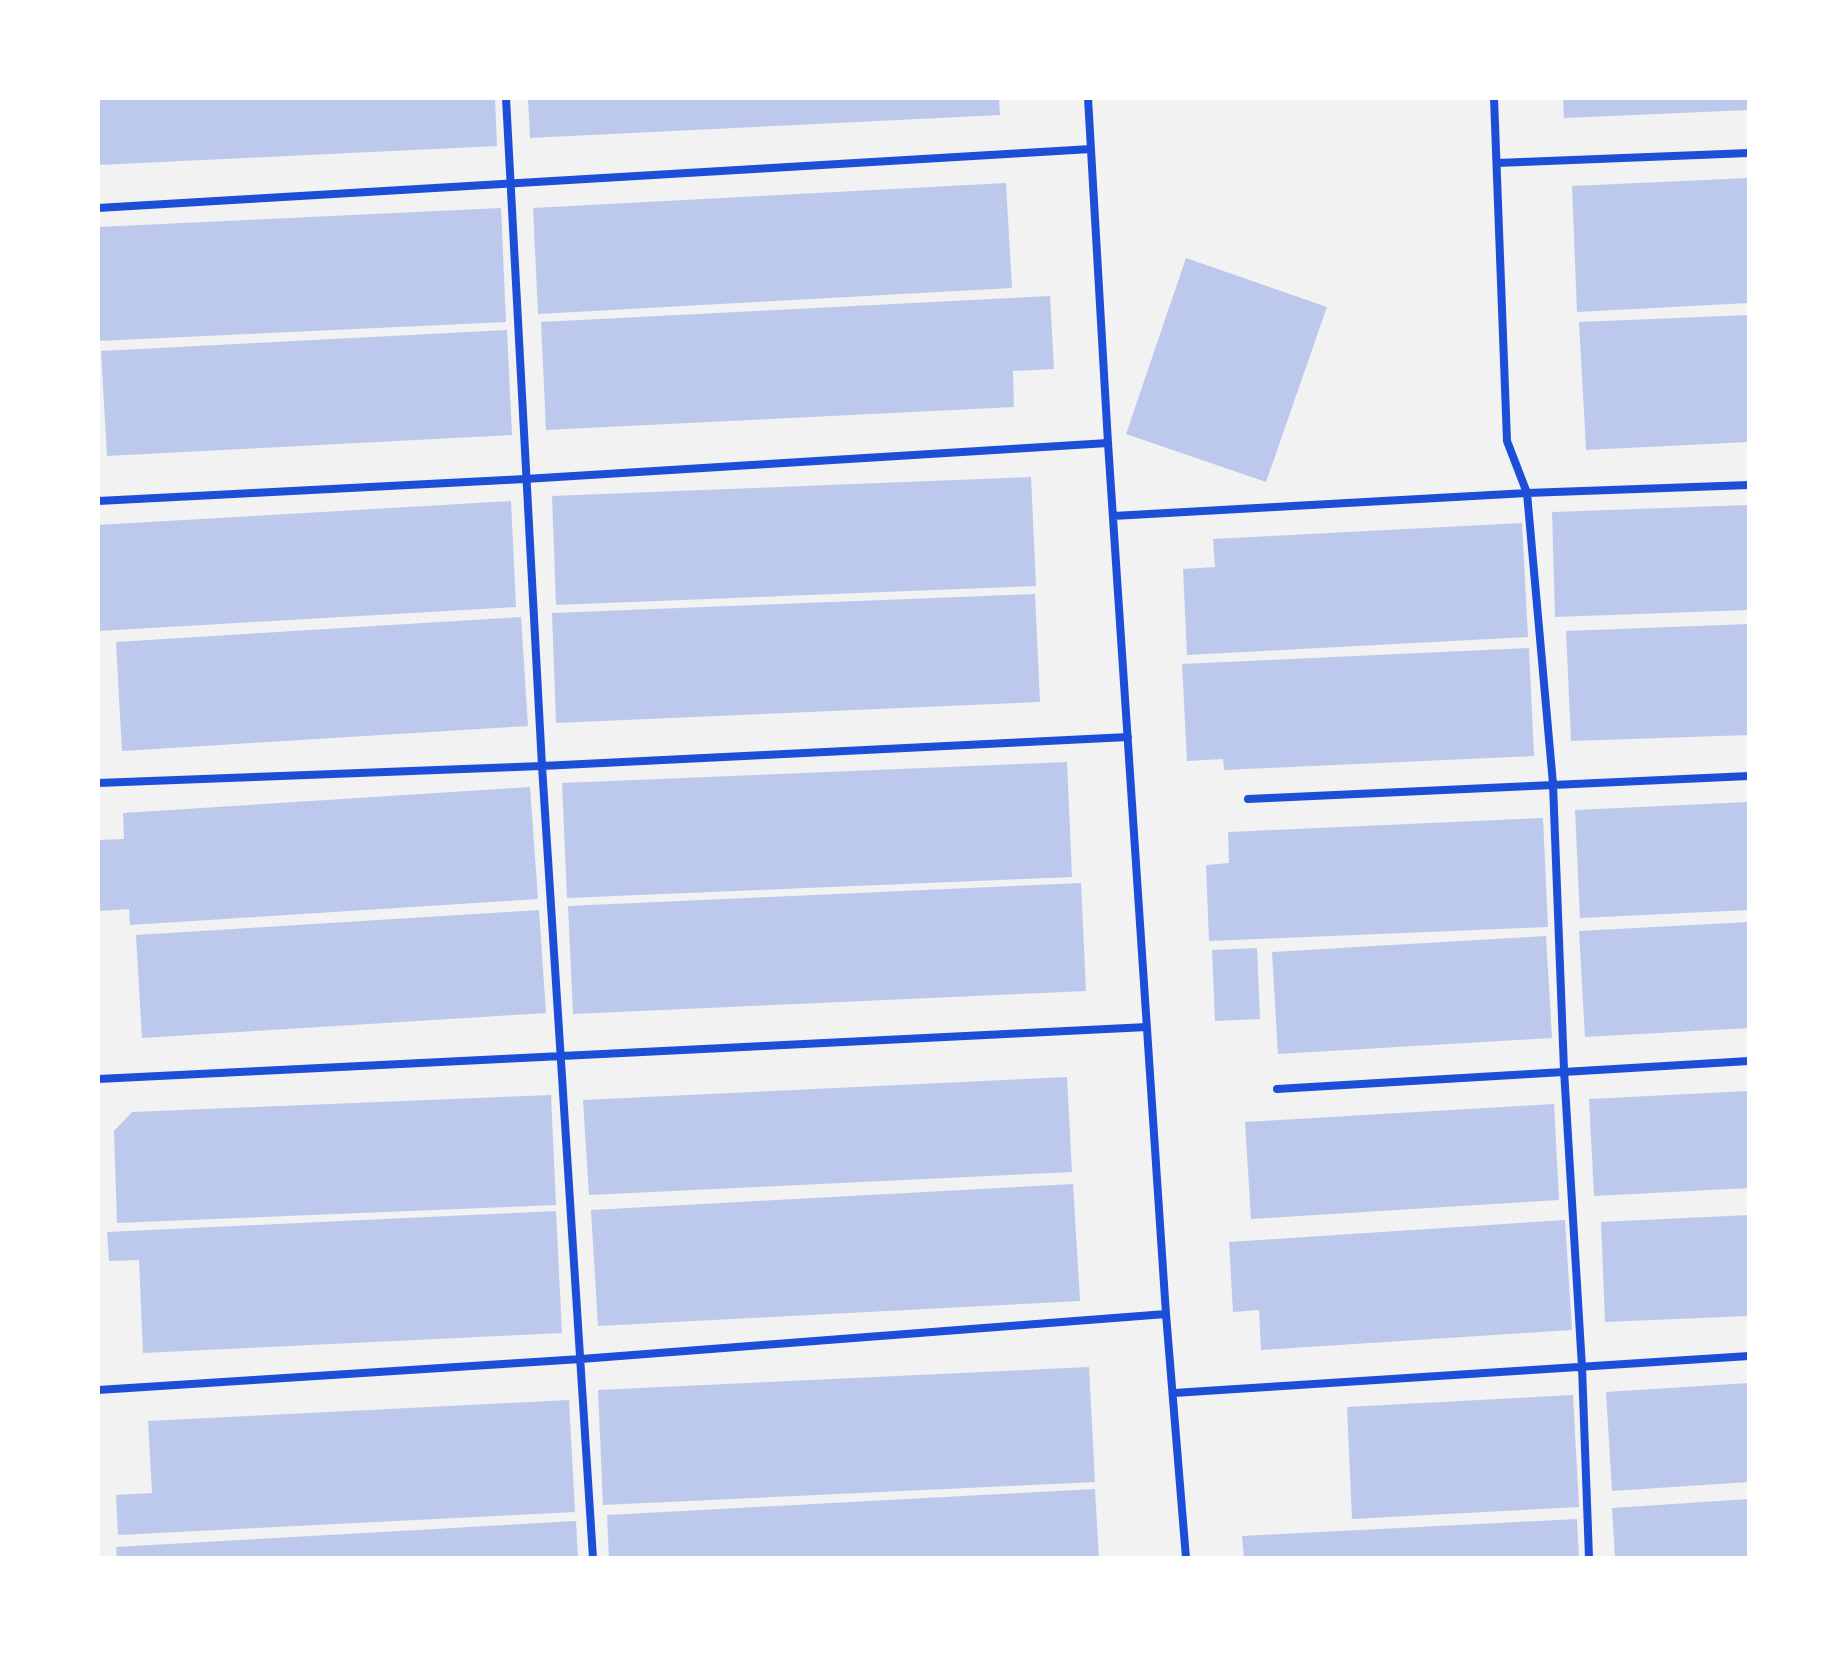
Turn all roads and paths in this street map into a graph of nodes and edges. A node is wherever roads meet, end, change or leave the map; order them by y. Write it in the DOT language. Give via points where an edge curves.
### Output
graph roads {
  1 [pos="506,98"];
  2 [pos="1088,98"];
  3 [pos="1494,98"];
  4 [pos="1091,149"];
  5 [pos="1749,153"];
  6 [pos="1497,163"];
  7 [pos="512,183"];
  8 [pos="98,208"];
  9 [pos="1108,443"];
  10 [pos="525,479"];
  11 [pos="1749,485"];
  12 [pos="1527,493"];
  13 [pos="98,501"];
  14 [pos="1113,516"];
  15 [pos="1128,737"];
  16 [pos="542,766"];
  17 [pos="1749,776"];
  18 [pos="98,783"];
  19 [pos="1553,784"];
  20 [pos="1248,799"];
  21 [pos="1147,1027"];
  22 [pos="560,1056"];
  23 [pos="1749,1061"];
  24 [pos="1564,1070"];
  25 [pos="98,1079"];
  26 [pos="1277,1089"];
  27 [pos="1166,1314"];
  28 [pos="1749,1356"];
  29 [pos="581,1359"];
  30 [pos="1582,1367"];
  31 [pos="98,1390"];
  32 [pos="1174,1393"];
  33 [pos="593,1558"];
  34 [pos="1186,1558"];
  35 [pos="1589,1558"];
  1 -- 7 [label="street"];
  2 -- 4 [label="street"];
  3 -- 6 [label="street"];
  4 -- 7 [label="street"];
  4 -- 9 [label="street"];
  5 -- 6 [label="street"];
  6 -- 12 [label="street" via="1507,441"];
  7 -- 8 [label="street"];
  7 -- 10 [label="street"];
  9 -- 10 [label="street"];
  9 -- 14 [label="street"];
  10 -- 13 [label="street"];
  10 -- 16 [label="street"];
  11 -- 12 [label="street"];
  12 -- 14 [label="street"];
  12 -- 19 [label="street"];
  14 -- 15 [label="street"];
  15 -- 16 [label="street"];
  15 -- 21 [label="street"];
  16 -- 18 [label="street"];
  16 -- 22 [label="street"];
  17 -- 19 [label="street"];
  19 -- 20 [label="street"];
  19 -- 24 [label="street"];
  21 -- 22 [label="street"];
  21 -- 27 [label="street"];
  22 -- 25 [label="street"];
  22 -- 29 [label="street"];
  23 -- 24 [label="street"];
  24 -- 26 [label="street"];
  24 -- 30 [label="street"];
  27 -- 29 [label="street"];
  27 -- 32 [label="street"];
  28 -- 30 [label="street"];
  29 -- 31 [label="street"];
  29 -- 33 [label="street"];
  30 -- 32 [label="street"];
  30 -- 35 [label="street"];
  32 -- 34 [label="street"];
}
